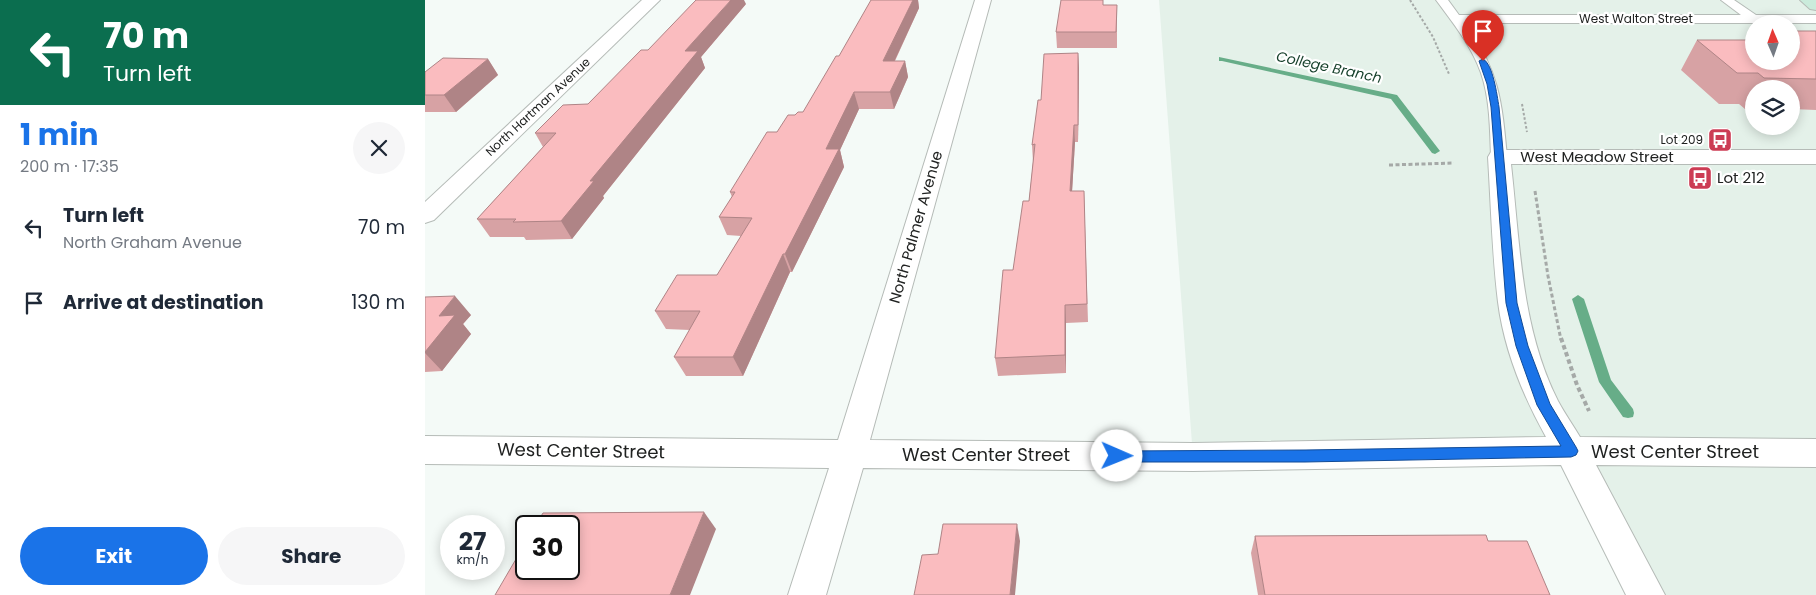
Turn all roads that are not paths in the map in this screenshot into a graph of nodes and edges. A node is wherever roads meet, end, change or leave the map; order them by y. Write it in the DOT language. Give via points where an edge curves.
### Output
graph roads {
  1 [pos="652,0"];
  2 [pos="983,0"];
  3 [pos="1442,0"];
  4 [pos="1727,0"];
  5 [pos="1808,0"];
  6 [pos="1816,5"];
  7 [pos="1748,15"];
  8 [pos="1456,19"];
  9 [pos="1745,19"];
  10 [pos="1800,19"];
  11 [pos="1816,19"];
  12 [pos="1499,157"];
  13 [pos="1816,157"];
  14 [pos="425,215"];
  15 [pos="425,450"];
  16 [pos="1571,451"];
  17 [pos="1816,453"];
  18 [pos="850,454"];
  19 [pos="807,595"];
  20 [pos="1646,595"];
  1 -- 14 [label="street, North Hartman Avenue"];
  2 -- 18 [label="street, North Palmer Avenue"];
  3 -- 8 [label="lane"];
  4 -- 7 [label="lane"];
  5 -- 6 [label="main road"];
  8 -- 9 [label="lane, West Walton Street"];
  8 -- 12 [label="lane" via="1483,61 1491,84"];
  10 -- 11 [label="lane, West Walton Street"];
  12 -- 13 [label="street, West Meadow Street"];
  12 -- 16 [label="street" via="1512,303 1520,337 1544,405"];
  15 -- 18 [label="street, West Center Street"];
  16 -- 17 [label="street, West Center Street"];
  16 -- 18 [label="street, West Center Street" via="1193,457"];
  16 -- 20 [label="street"];
  18 -- 19 [label="street, North Palmer Avenue"];
}
